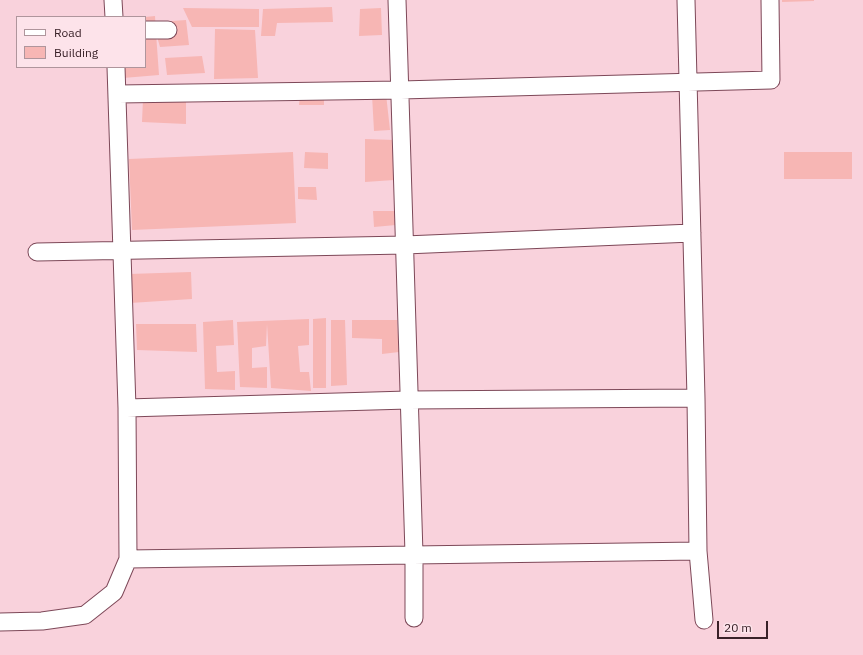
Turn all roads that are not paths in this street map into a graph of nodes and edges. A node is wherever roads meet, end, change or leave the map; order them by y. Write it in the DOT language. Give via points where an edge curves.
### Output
graph roads {
  1 [pos="113,0"];
  2 [pos="397,0"];
  3 [pos="686,0"];
  4 [pos="770,0"];
  5 [pos="114,16"];
  6 [pos="146,30"];
  7 [pos="168,30"];
  8 [pos="116,68"];
  9 [pos="688,81"];
  10 [pos="401,90"];
  11 [pos="118,94"];
  12 [pos="692,234"];
  13 [pos="405,245"];
  14 [pos="122,251"];
  15 [pos="37,252"];
  16 [pos="696,398"];
  17 [pos="408,400"];
  18 [pos="127,408"];
  19 [pos="698,551"];
  20 [pos="414,554"];
  21 [pos="128,559"];
  22 [pos="414,618"];
  23 [pos="704,620"];
  24 [pos="0,622"];
  1 -- 5 [label="street"];
  2 -- 10 [label="street"];
  3 -- 9 [label="street"];
  4 -- 9 [label="street" via="771,80"];
  6 -- 7 [label="street"];
  8 -- 11 [label="street"];
  9 -- 10 [label="street"];
  9 -- 12 [label="street"];
  10 -- 11 [label="street"];
  10 -- 13 [label="street"];
  11 -- 14 [label="street"];
  12 -- 13 [label="street"];
  12 -- 16 [label="street"];
  13 -- 14 [label="street"];
  13 -- 17 [label="street"];
  14 -- 15 [label="street"];
  14 -- 18 [label="street"];
  16 -- 17 [label="street"];
  16 -- 19 [label="street"];
  17 -- 18 [label="street"];
  17 -- 20 [label="street"];
  18 -- 21 [label="street"];
  19 -- 20 [label="street"];
  19 -- 23 [label="street"];
  20 -- 21 [label="street"];
  20 -- 22 [label="street"];
  21 -- 24 [label="street" via="114,592 85,615 42,621"];
}
